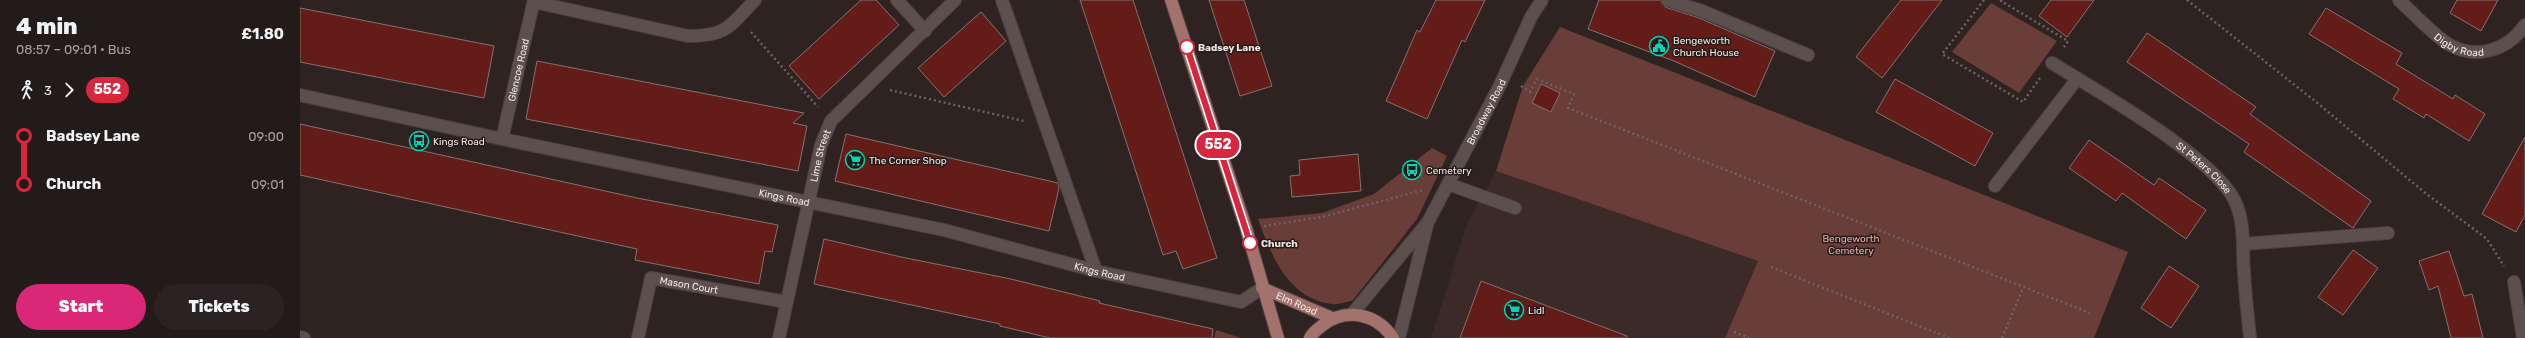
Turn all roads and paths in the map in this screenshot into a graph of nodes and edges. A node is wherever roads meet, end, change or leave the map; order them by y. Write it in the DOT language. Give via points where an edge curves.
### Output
graph roads {
  1 [pos="755,0"];
  2 [pos="897,0"];
  3 [pos="955,0"];
  4 [pos="1002,0"];
  5 [pos="1171,0"];
  6 [pos="1542,0"];
  7 [pos="1667,0"];
  8 [pos="1984,0"];
  9 [pos="2001,0"];
  10 [pos="2187,0"];
  11 [pos="2399,0"];
  12 [pos="534,1"];
  13 [pos="738,18"];
  14 [pos="2525,25"];
  15 [pos="925,30"];
  16 [pos="1808,55"];
  17 [pos="2052,63"];
  18 [pos="1503,75"];
  19 [pos="2077,79"];
  20 [pos="867,85"];
  21 [pos="300,95"];
  22 [pos="831,120"];
  23 [pos="1046,126"];
  24 [pos="502,139"];
  25 [pos="1448,184"];
  26 [pos="1995,186"];
  27 [pos="809,202"];
  28 [pos="1515,208"];
  29 [pos="1428,222"];
  30 [pos="1246,228"];
  31 [pos="2388,233"];
  32 [pos="2243,244"];
  33 [pos="1771,267"];
  34 [pos="1096,271"];
  35 [pos="2514,282"];
  36 [pos="1262,288"];
  37 [pos="2023,288"];
  38 [pos="787,302"];
  39 [pos="2090,313"];
  40 [pos="1352,314"];
  41 [pos="1332,318"];
  42 [pos="1734,332"];
  43 [pos="300,337"];
  44 [pos="304,338"];
  45 [pos="638,338"];
  46 [pos="779,338"];
  47 [pos="1278,338"];
  48 [pos="1310,338"];
  49 [pos="1393,338"];
  50 [pos="1399,338"];
  51 [pos="1749,338"];
  52 [pos="1949,338"];
  53 [pos="2002,338"];
  54 [pos="2250,338"];
  55 [pos="2523,338"];
  1 -- 13 [label="street"];
  2 -- 15 [label="street"];
  3 -- 15 [label="street, Lime Street"];
  4 -- 23 [label="street"];
  5 -- 30 [label="main road, Elm Road"];
  6 -- 18 [label="street, Broadway Road"];
  7 -- 16 [label="street" via="1702,11"];
  8 -- 17 [label="path" via="1942,54 2023,102"];
  9 -- 17 [label="path" via="2068,41"];
  10 -- 35 [label="path" via="2315,101 2424,192 2487,239"];
  11 -- 14 [label="street, Digby Road" via="2449,45 2467,52 2482,52 2502,47"];
  12 -- 13 [label="street" via="688,36 711,36 720,33"];
  12 -- 24 [label="street, Glencoe Road"];
  13 -- 22 [label="path"];
  15 -- 20 [label="street, Lime Street"];
  17 -- 19 [label="street, St Peters Close"];
  18 -- 25 [label="street, Broadway Road"];
  18 -- 37 [label="path" via="1530,92 1537,79 1574,94 1568,108"];
  19 -- 26 [label="street"];
  19 -- 32 [label="street, St Peters Close" via="2136,115 2201,162 2226,185 2237,204"];
  20 -- 22 [label="street, Lime Street"];
  20 -- 23 [label="path"];
  21 -- 24 [label="street, Kings Road"];
  22 -- 27 [label="street, Lime Street" via="821,145"];
  23 -- 34 [label="street"];
  24 -- 27 [label="street, Kings Road"];
  25 -- 28 [label="street"];
  25 -- 29 [label="street, Broadway Road"];
  25 -- 30 [label="path" via="1322,217"];
  27 -- 34 [label="street, Kings Road" via="944,230"];
  27 -- 38 [label="street, Lime Street"];
  29 -- 40 [label="street, Broadway Road"];
  29 -- 50 [label="street, Broadway Road"];
  30 -- 36 [label="main road, Elm Road"];
  31 -- 32 [label="street"];
  32 -- 54 [label="street, St Peters Close"];
  33 -- 52 [label="path"];
  34 -- 36 [label="street, Kings Road" via="1241,302"];
  35 -- 55 [label="street"];
  36 -- 41 [label="main road, Elm Road"];
  36 -- 47 [label="main road, Elm Road"];
  37 -- 39 [label="path"];
  37 -- 53 [label="path"];
  38 -- 45 [label="street, Mason Court" via="651,278"];
  38 -- 46 [label="street, Lime Street"];
  40 -- 41 [label="main road"];
  40 -- 49 [label="main road" via="1368,316 1385,326"];
  41 -- 48 [label="main road" via="1312,333"];
  42 -- 51 [label="path"];
  43 -- 44 [label="street"];
}
